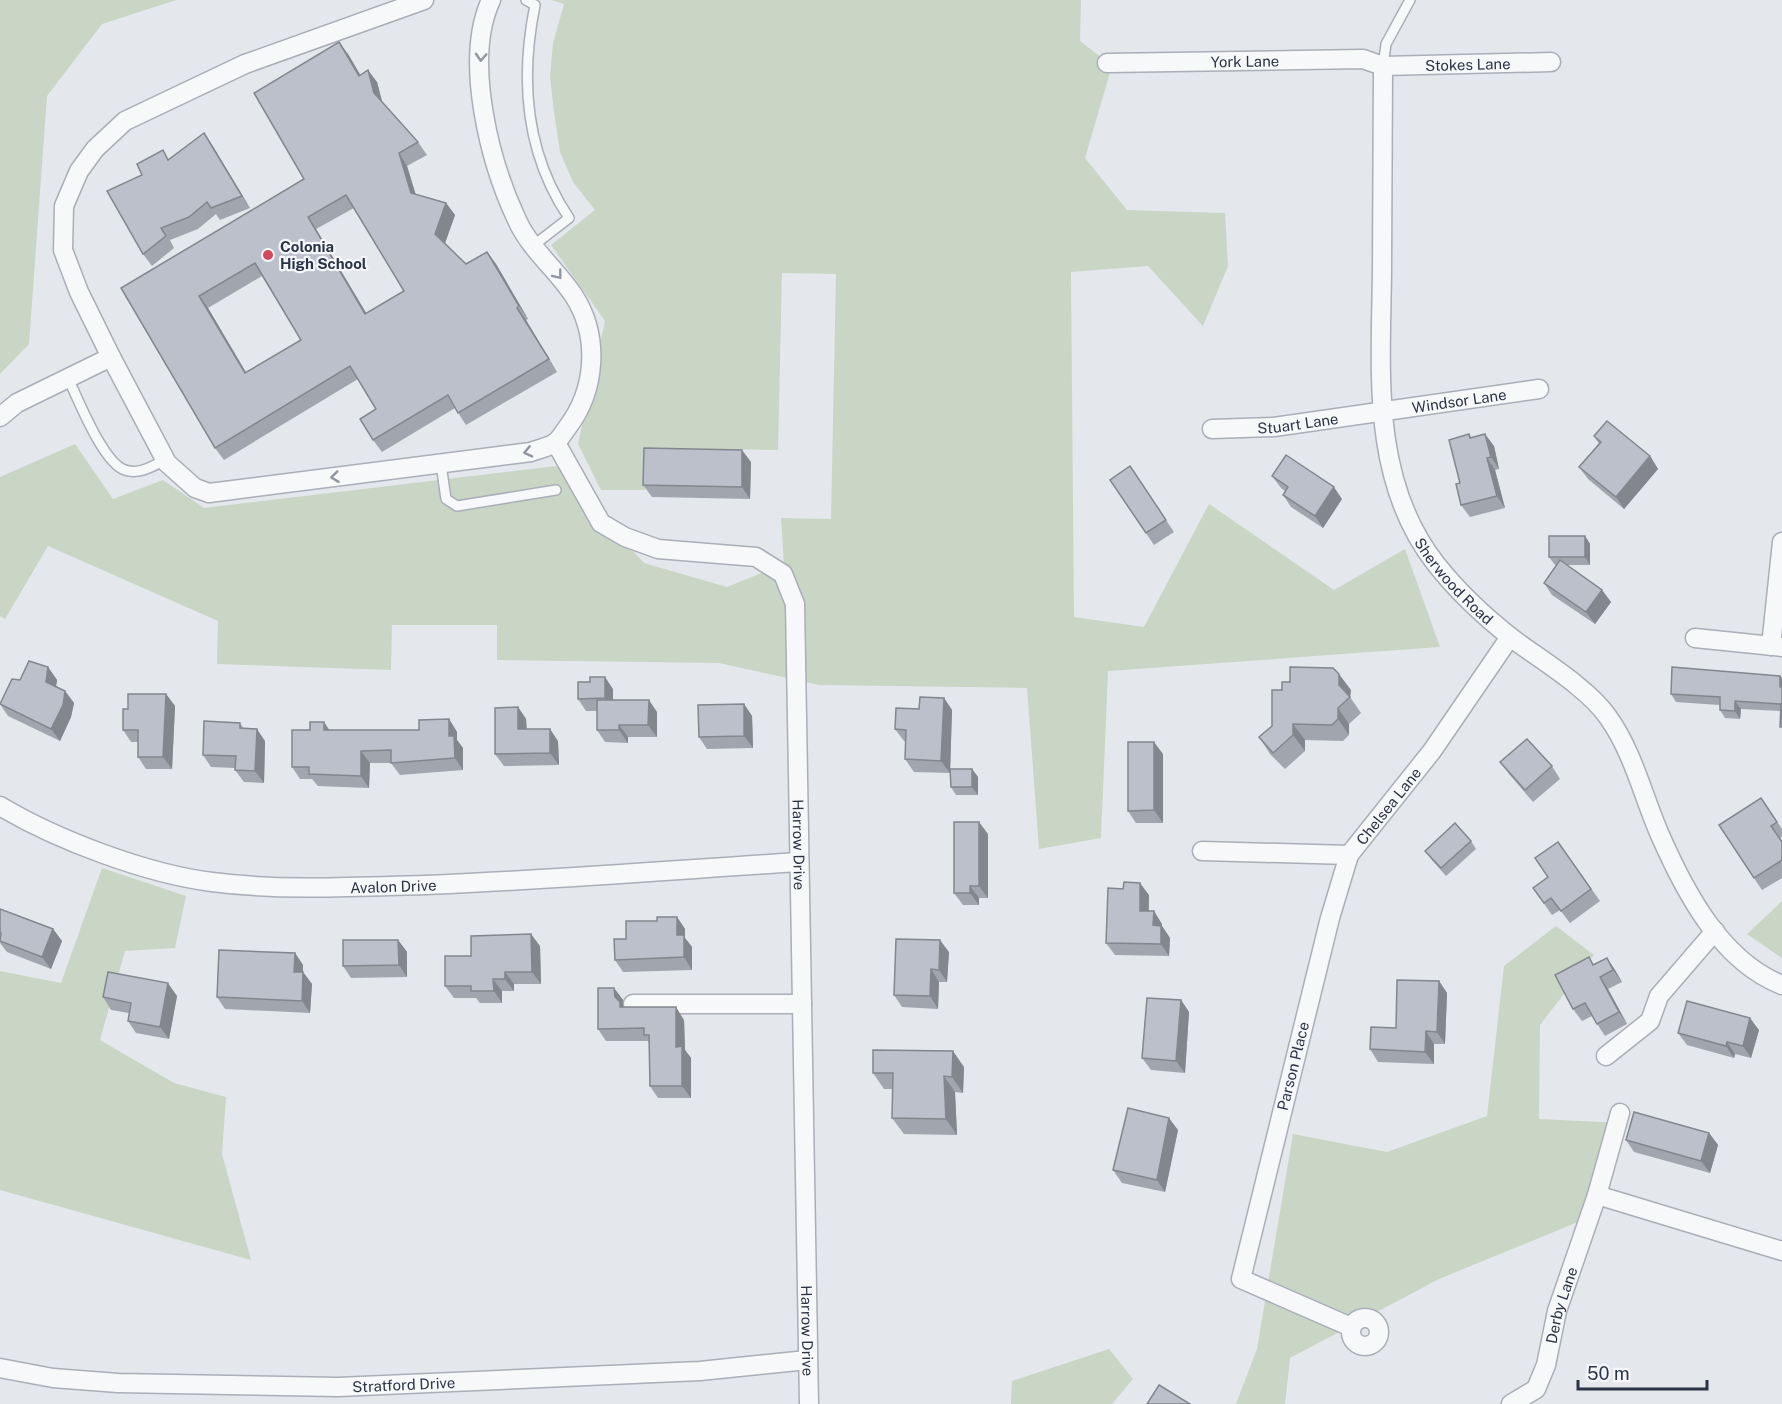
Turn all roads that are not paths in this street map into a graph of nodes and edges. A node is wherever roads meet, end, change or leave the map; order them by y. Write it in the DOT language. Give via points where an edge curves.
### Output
graph roads {
  1 [pos="424,0"];
  2 [pos="491,0"];
  3 [pos="526,0"];
  4 [pos="1410,0"];
  5 [pos="1551,62"];
  6 [pos="1107,63"];
  7 [pos="1383,66"];
  8 [pos="534,245"];
  9 [pos="111,357"];
  10 [pos="68,378"];
  11 [pos="1539,389"];
  12 [pos="1380,412"];
  13 [pos="0,417"];
  14 [pos="1212,429"];
  15 [pos="556,442"];
  16 [pos="165,460"];
  17 [pos="441,464"];
  18 [pos="556,490"];
  19 [pos="1782,542"];
  20 [pos="1510,637"];
  21 [pos="1695,638"];
  22 [pos="1776,646"];
  23 [pos="0,807"];
  24 [pos="1202,851"];
  25 [pos="1349,855"];
  26 [pos="799,862"];
  27 [pos="1715,931"];
  28 [pos="1782,985"];
  29 [pos="633,1004"];
  30 [pos="802,1004"];
  31 [pos="1606,1056"];
  32 [pos="1620,1113"];
  33 [pos="1597,1195"];
  34 [pos="1782,1251"];
  35 [pos="1351,1327"];
  36 [pos="807,1360"];
  37 [pos="0,1368"];
  38 [pos="809,1404"];
  39 [pos="1511,1404"];
  1 -- 9 [label="street" via="245,64 125,121 95,149 79,171 63,206 63,250"];
  2 -- 8 [label="street, one-way" via="482,39 480,72 488,141 518,222"];
  3 -- 8 [label="lane" via="535,5 526,47 528,111 553,188 569,218"];
  4 -- 7 [label="lane" via="1386,44"];
  5 -- 7 [label="street, Stokes Lane"];
  6 -- 7 [label="street, York Lane" via="1363,59"];
  7 -- 12 [label="street, Sherwood Road"];
  8 -- 15 [label="street, one-way" via="575,297 589,328 592,364 584,401"];
  9 -- 10 [label="street"];
  9 -- 16 [label="street"];
  10 -- 13 [label="street" via="17,403"];
  10 -- 16 [label="lane" via="113,463 124,470 139,471"];
  11 -- 12 [label="street, Windsor Lane"];
  12 -- 14 [label="street, Stuart Lane" via="1274,427"];
  12 -- 20 [label="street, Sherwood Road" via="1397,496 1412,528 1436,564"];
  15 -- 17 [label="street, one-way" via="531,452"];
  15 -- 26 [label="street, Harrow Drive" via="601,523 625,537 658,549 756,558 783,574 795,604"];
  17 -- 16 [label="street, one-way" via="209,493 195,488"];
  17 -- 18 [label="lane" via="446,499 457,506"];
  19 -- 22 [label="street"];
  20 -- 25 [label="street, Chelsea Lane" via="1432,751"];
  20 -- 27 [label="street, Sherwood Road" via="1569,680 1608,716 1660,835 1692,899"];
  21 -- 22 [label="street"];
  23 -- 26 [label="street, Avalon Drive" via="100,852 154,871 211,882 278,887 477,883"];
  24 -- 25 [label="street, Chelsea Lane"];
  25 -- 35 [label="street, Parson Place" via="1241,1278"];
  26 -- 30 [label="street, Harrow Drive"];
  27 -- 28 [label="street, Sherwood Road" via="1744,965"];
  27 -- 31 [label="street" via="1659,996 1650,1021"];
  29 -- 30 [label="street"];
  30 -- 36 [label="street, Harrow Drive"];
  32 -- 33 [label="street, Derby Lane"];
  33 -- 34 [label="street"];
  33 -- 39 [label="street, Derby Lane" via="1557,1311 1546,1365 1536,1389"];
  36 -- 37 [label="street, Stratford Drive" via="700,1371 338,1387 118,1383 53,1378"];
  36 -- 38 [label="street, Harrow Drive"];
}
